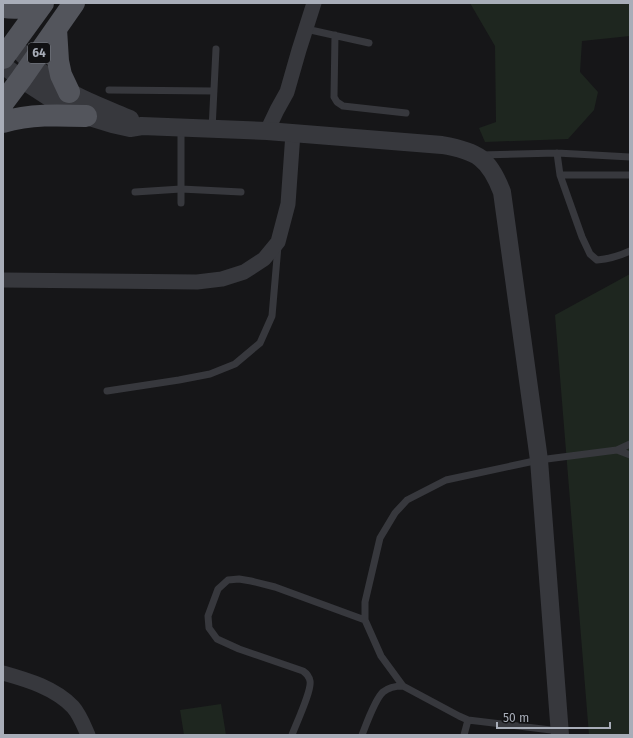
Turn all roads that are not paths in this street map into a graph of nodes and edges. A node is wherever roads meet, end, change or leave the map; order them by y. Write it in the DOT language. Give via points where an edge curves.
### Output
graph roads {
  1 [pos="40,3"];
  2 [pos="43,3"];
  3 [pos="74,3"];
  4 [pos="314,3"];
  5 [pos="3,7"];
  6 [pos="56,29"];
  7 [pos="306,29"];
  8 [pos="335,35"];
  9 [pos="370,43"];
  10 [pos="6,46"];
  11 [pos="216,49"];
  12 [pos="3,65"];
  13 [pos="26,71"];
  14 [pos="109,90"];
  15 [pos="214,91"];
  16 [pos="69,92"];
  17 [pos="3,103"];
  18 [pos="406,113"];
  19 [pos="86,116"];
  20 [pos="3,122"];
  21 [pos="142,126"];
  22 [pos="181,128"];
  23 [pos="212,129"];
  24 [pos="267,131"];
  25 [pos="294,133"];
  26 [pos="558,153"];
  27 [pos="476,155"];
  28 [pos="630,157"];
  29 [pos="560,175"];
  30 [pos="630,175"];
  31 [pos="181,189"];
  32 [pos="135,192"];
  33 [pos="241,192"];
  34 [pos="181,203"];
  35 [pos="278,242"];
  36 [pos="630,251"];
  37 [pos="3,280"];
  38 [pos="106,391"];
  39 [pos="630,444"];
  40 [pos="617,450"];
  41 [pos="630,455"];
  42 [pos="539,460"];
  43 [pos="366,620"];
  44 [pos="3,673"];
  45 [pos="404,686"];
  46 [pos="468,720"];
  47 [pos="560,733"];
  48 [pos="88,735"];
  49 [pos="292,735"];
  50 [pos="362,735"];
  51 [pos="464,735"];
  1 -- 5 [label="main road" via="21,8"];
  2 -- 10 [label="main road, 64"];
  3 -- 6 [label="main road, 64"];
  4 -- 7 [label="street"];
  6 -- 13 [label="main road, 64"];
  6 -- 16 [label="main road" via="58,61"];
  7 -- 8 [label="lane"];
  7 -- 24 [label="street" via="288,92"];
  8 -- 9 [label="lane"];
  8 -- 18 [label="lane" via="334,97 337,102 351,108"];
  10 -- 13 [label="street"];
  11 -- 15 [label="lane"];
  12 -- 13 [label="street"];
  13 -- 16 [label="street" via="51,80"];
  13 -- 17 [label="main road, 64"];
  13 -- 19 [label="street" via="58,103"];
  14 -- 15 [label="lane"];
  15 -- 23 [label="lane"];
  16 -- 21 [label="street"];
  19 -- 20 [label="main road" via="48,115 22,117"];
  19 -- 21 [label="street" via="130,128"];
  21 -- 22 [label="street"];
  22 -- 23 [label="street"];
  22 -- 31 [label="lane"];
  23 -- 24 [label="street"];
  24 -- 25 [label="street"];
  25 -- 27 [label="street" via="442,145 460,148"];
  25 -- 35 [label="street" via="288,204"];
  26 -- 27 [label="lane"];
  26 -- 28 [label="lane"];
  26 -- 29 [label="lane"];
  27 -- 42 [label="street" via="494,172 502,192"];
  29 -- 30 [label="lane"];
  29 -- 36 [label="lane" via="590,254 597,260"];
  31 -- 32 [label="lane"];
  31 -- 33 [label="lane"];
  31 -- 34 [label="lane"];
  35 -- 37 [label="street" via="264,259 244,272 222,280"];
  35 -- 38 [label="lane" via="272,316 260,343 250,352 235,364 210,374"];
  39 -- 40 [label="lane"];
  40 -- 41 [label="lane"];
  40 -- 42 [label="lane"];
  42 -- 43 [label="lane" via="446,480 407,500 395,513 380,538 365,602"];
  42 -- 47 [label="street"];
  43 -- 45 [label="lane" via="381,656"];
  43 -- 49 [label="lane" via="275,587 251,581 228,580 218,589 208,616 209,628 218,639 307,674 310,681 309,690"];
  44 -- 48 [label="street" via="21,678 61,697 74,708"];
  45 -- 46 [label="lane"];
  45 -- 50 [label="lane" via="387,689 381,694"];
  46 -- 47 [label="lane"];
  46 -- 51 [label="lane"];
}
